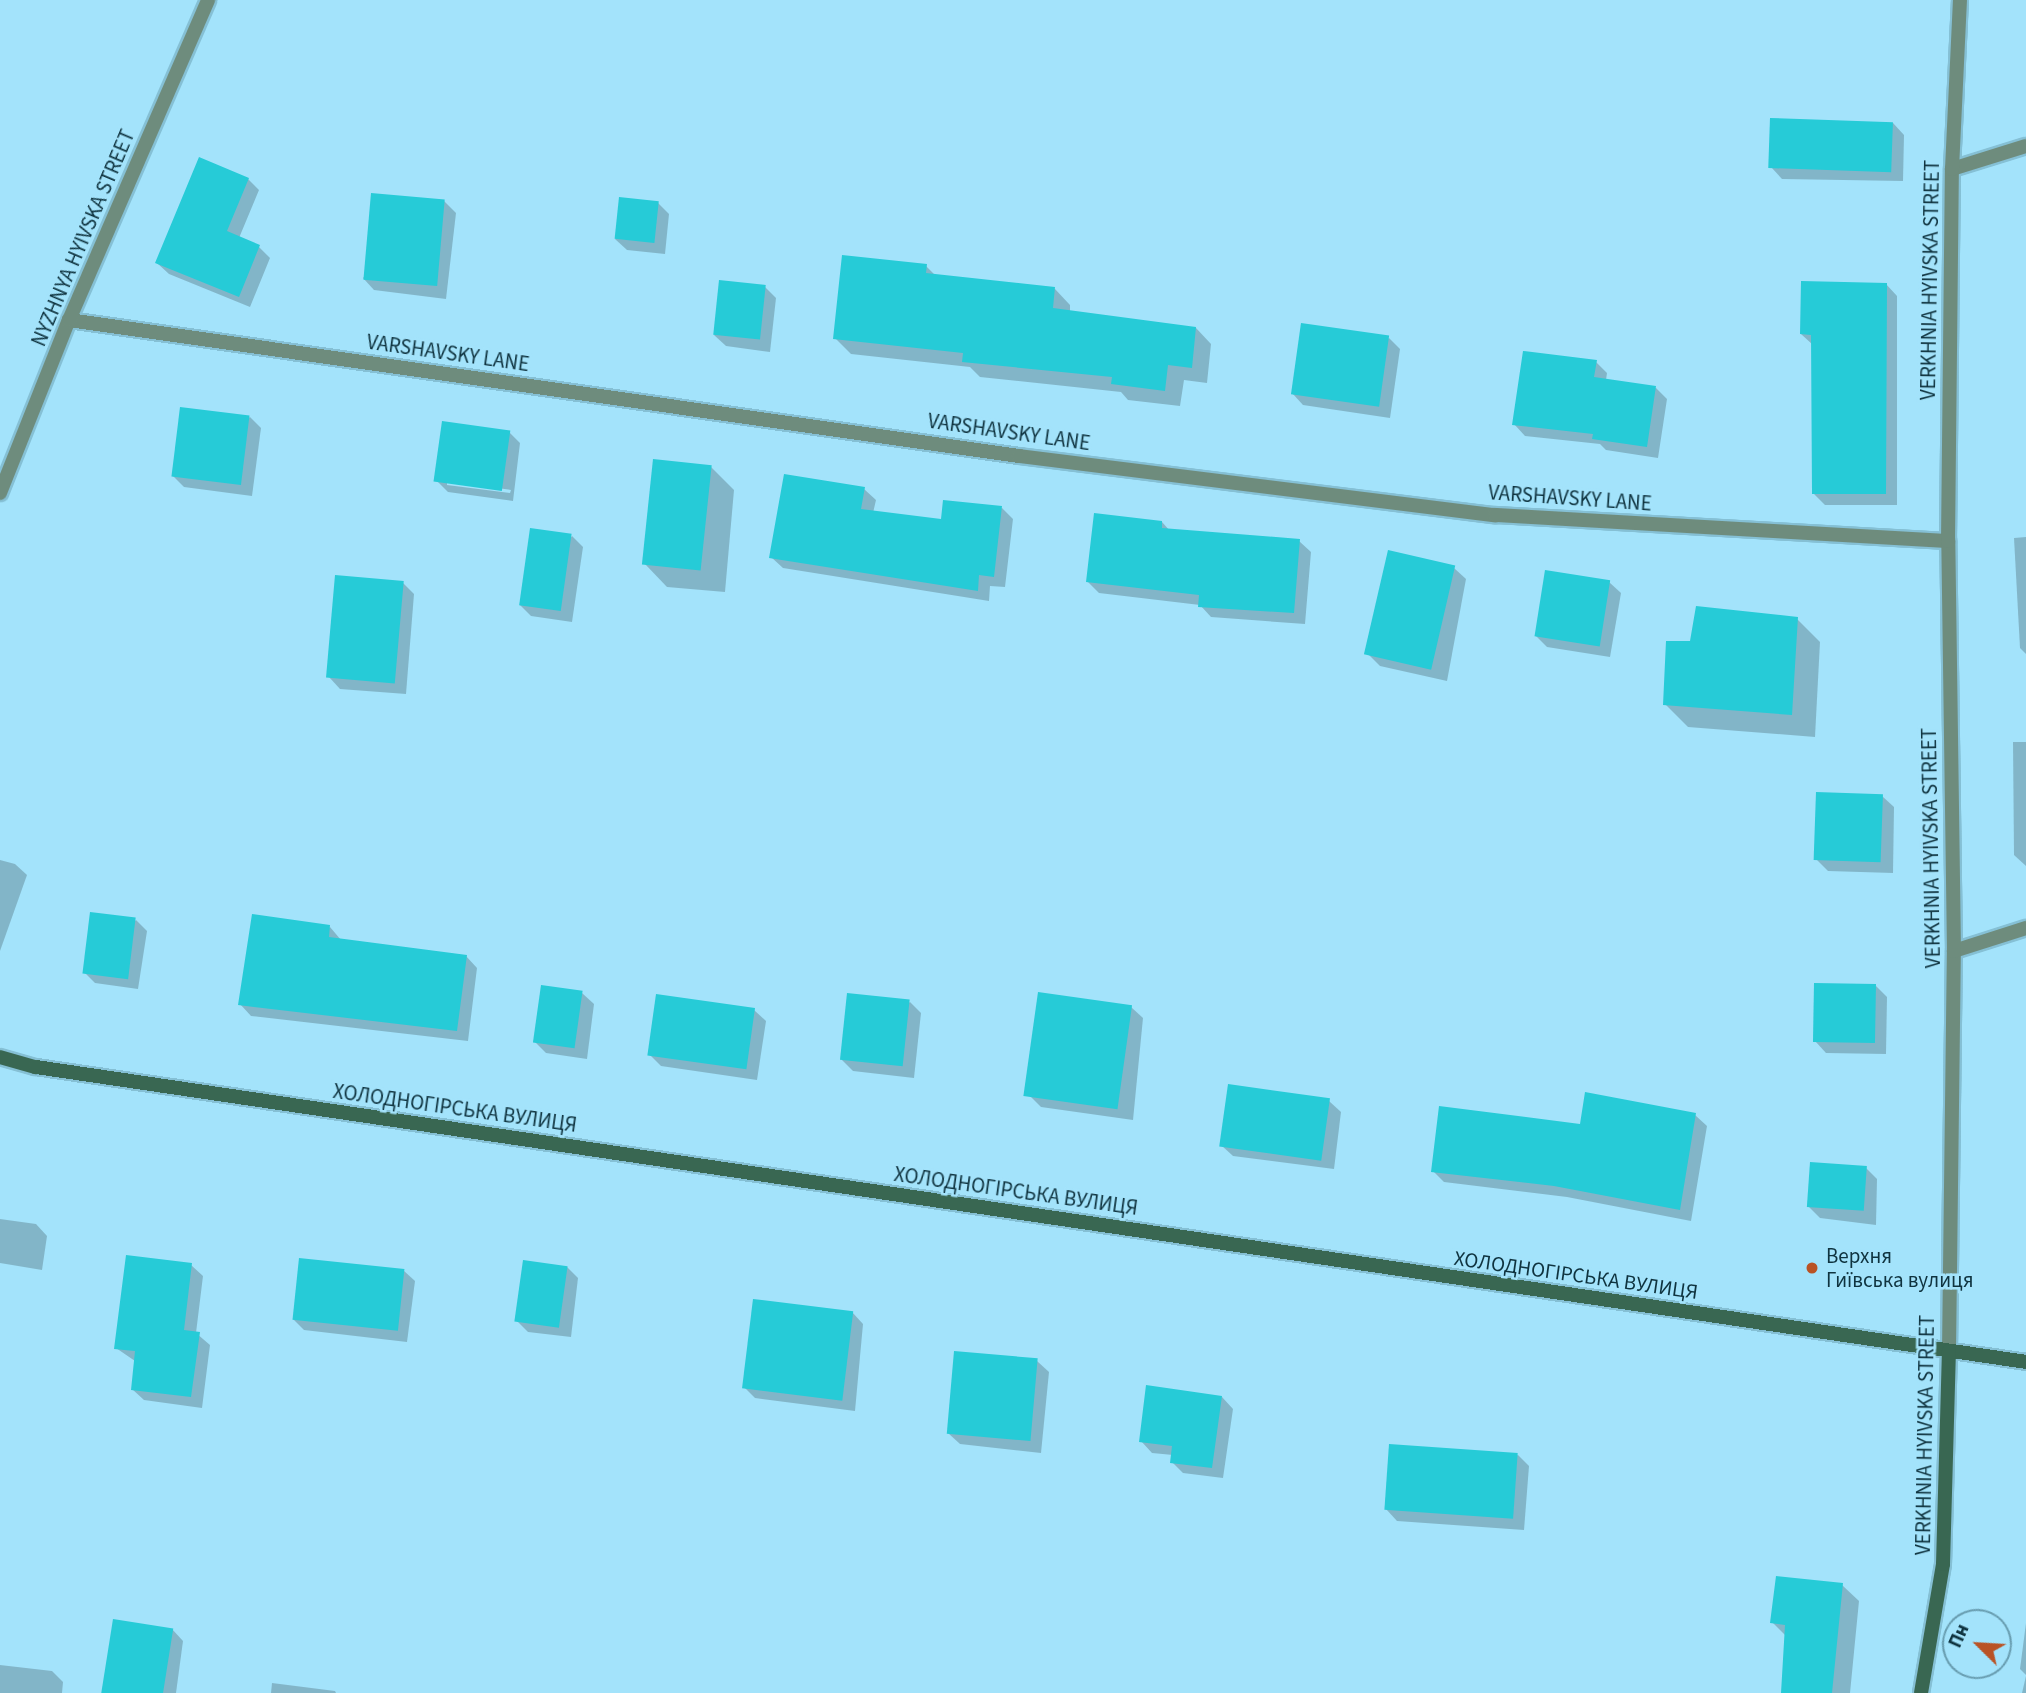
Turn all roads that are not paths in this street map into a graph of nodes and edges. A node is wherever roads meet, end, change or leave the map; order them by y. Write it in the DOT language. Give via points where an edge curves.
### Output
graph roads {
  1 [pos="208,0"];
  2 [pos="1961,0"];
  3 [pos="2026,146"];
  4 [pos="1952,169"];
  5 [pos="69,320"];
  6 [pos="0,493"];
  7 [pos="1948,541"];
  8 [pos="2026,928"];
  9 [pos="1954,951"];
  10 [pos="0,1058"];
  11 [pos="1949,1351"];
  12 [pos="2026,1362"];
  13 [pos="1921,1693"];
  1 -- 5 [label="street, NYZHNYA HYIVSKA STREET"];
  2 -- 4 [label="street, VERKHNIA HYIVSKA STREET"];
  3 -- 4 [label="street"];
  4 -- 7 [label="street, VERKHNIA HYIVSKA STREET"];
  5 -- 6 [label="street, NYZHNYA HYIVSKA STREET"];
  5 -- 7 [label="street, VARSHAVSKY LANE" via="1019,456 1495,515"];
  7 -- 9 [label="street, VERKHNIA HYIVSKA STREET"];
  8 -- 9 [label="street"];
  9 -- 11 [label="street, VERKHNIA HYIVSKA STREET"];
  10 -- 11 [label="main road, ХОЛОДНОГІРСЬКА ВУЛИЦЯ" via="36,1067"];
  11 -- 12 [label="main road, ХОЛОДНОГІРСЬКА ВУЛИЦЯ"];
  11 -- 13 [label="main road, VERKHNIA HYIVSKA STREET" via="1943,1564"];
}
